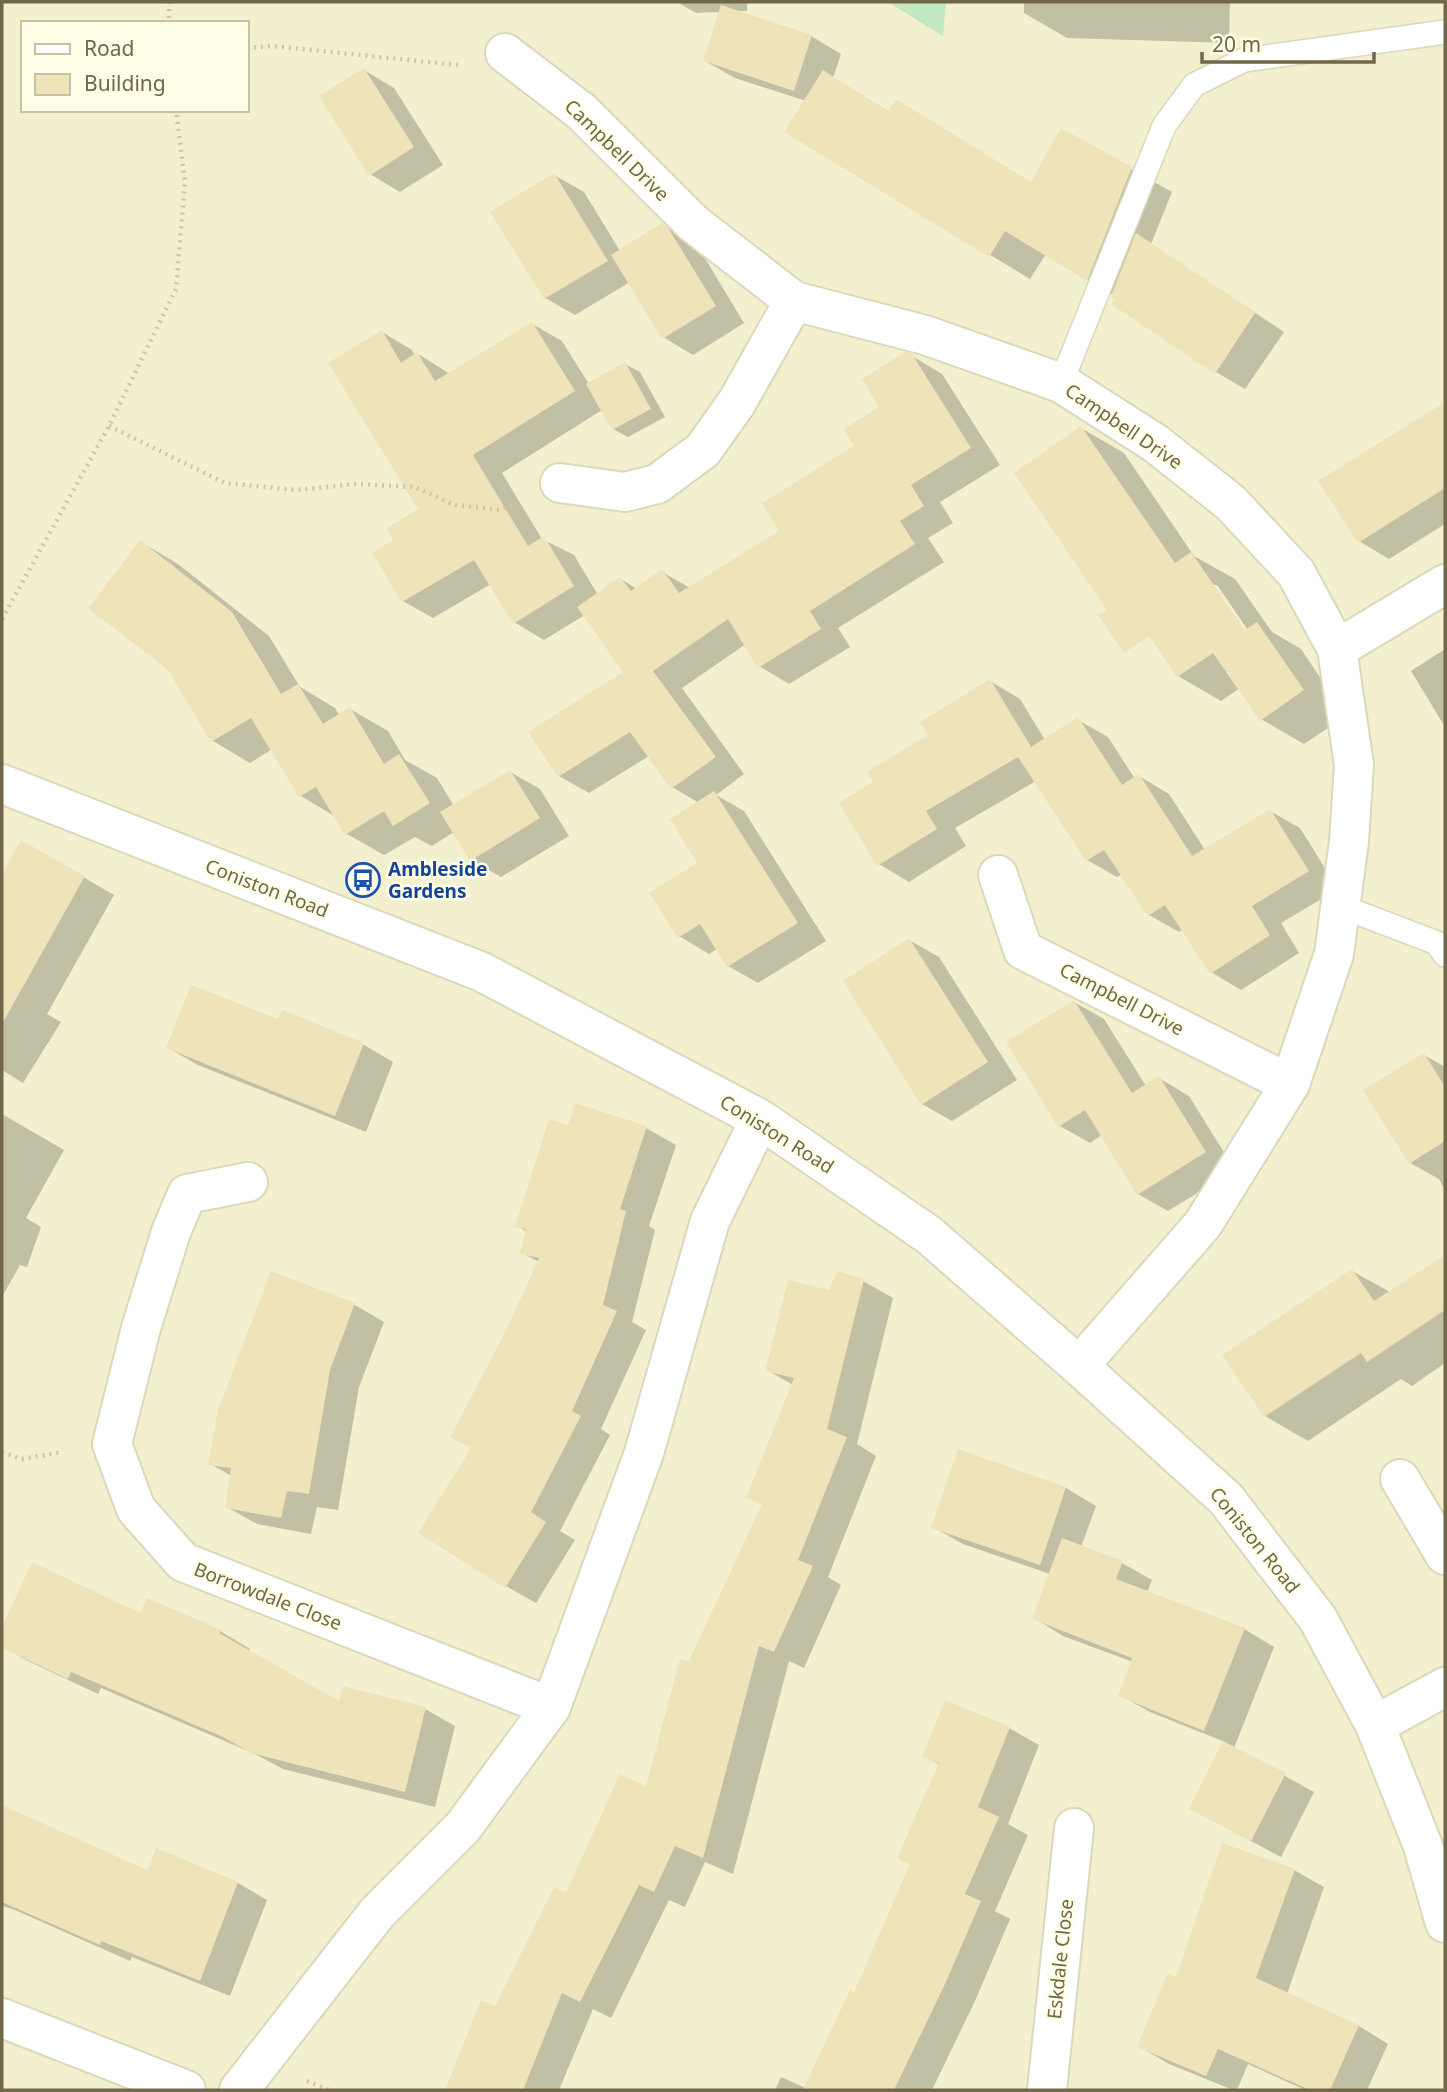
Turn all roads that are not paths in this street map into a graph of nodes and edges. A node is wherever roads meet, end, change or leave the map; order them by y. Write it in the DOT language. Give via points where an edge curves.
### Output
graph roads {
  1 [pos="1445,32"];
  2 [pos="505,53"];
  3 [pos="793,301"];
  4 [pos="1061,383"];
  5 [pos="560,483"];
  6 [pos="1445,583"];
  7 [pos="1337,649"];
  8 [pos="2,784"];
  9 [pos="998,876"];
  10 [pos="1340,906"];
  11 [pos="1445,955"];
  12 [pos="1290,1084"];
  13 [pos="760,1119"];
  14 [pos="248,1182"];
  15 [pos="1079,1366"];
  16 [pos="1400,1479"];
  17 [pos="1445,1555"];
  18 [pos="1445,1687"];
  19 [pos="551,1707"];
  20 [pos="1375,1726"];
  21 [pos="1074,1828"];
  22 [pos="1445,1923"];
  23 [pos="2,2018"];
  24 [pos="186,2090"];
  25 [pos="239,2090"];
  26 [pos="1047,2090"];
  1 -- 4 [label="lane" via="1244,60 1194,85 1164,125"];
  2 -- 3 [label="street, Campbell Drive" via="582,112 693,223"];
  3 -- 4 [label="street, Campbell Drive" via="925,335"];
  3 -- 5 [label="street" via="737,402 703,450 657,484 625,492"];
  4 -- 7 [label="street, Campbell Drive" via="1155,443 1231,503 1296,573"];
  6 -- 7 [label="street"];
  7 -- 10 [label="street, Campbell Drive" via="1354,765"];
  8 -- 13 [label="street, Coniston Road" via="482,972"];
  9 -- 12 [label="street, Campbell Drive" via="1023,950"];
  10 -- 11 [label="lane" via="1437,943"];
  10 -- 12 [label="street, Campbell Drive" via="1334,954"];
  12 -- 15 [label="street, Campbell Drive" via="1203,1224"];
  13 -- 15 [label="street, Coniston Road" via="929,1235"];
  13 -- 19 [label="street" via="710,1221 645,1453"];
  14 -- 19 [label="street, Borrowdale Close" via="187,1194 172,1232 141,1328 112,1444 136,1510 183,1562"];
  15 -- 20 [label="street, Coniston Road" via="1226,1499 1318,1619"];
  16 -- 17 [label="street"];
  18 -- 20 [label="street"];
  19 -- 25 [label="street" via="463,1827 377,1913"];
  20 -- 22 [label="street, Coniston Road" via="1423,1846"];
  21 -- 26 [label="street, Eskdale Close"];
  23 -- 24 [label="street"];
}
